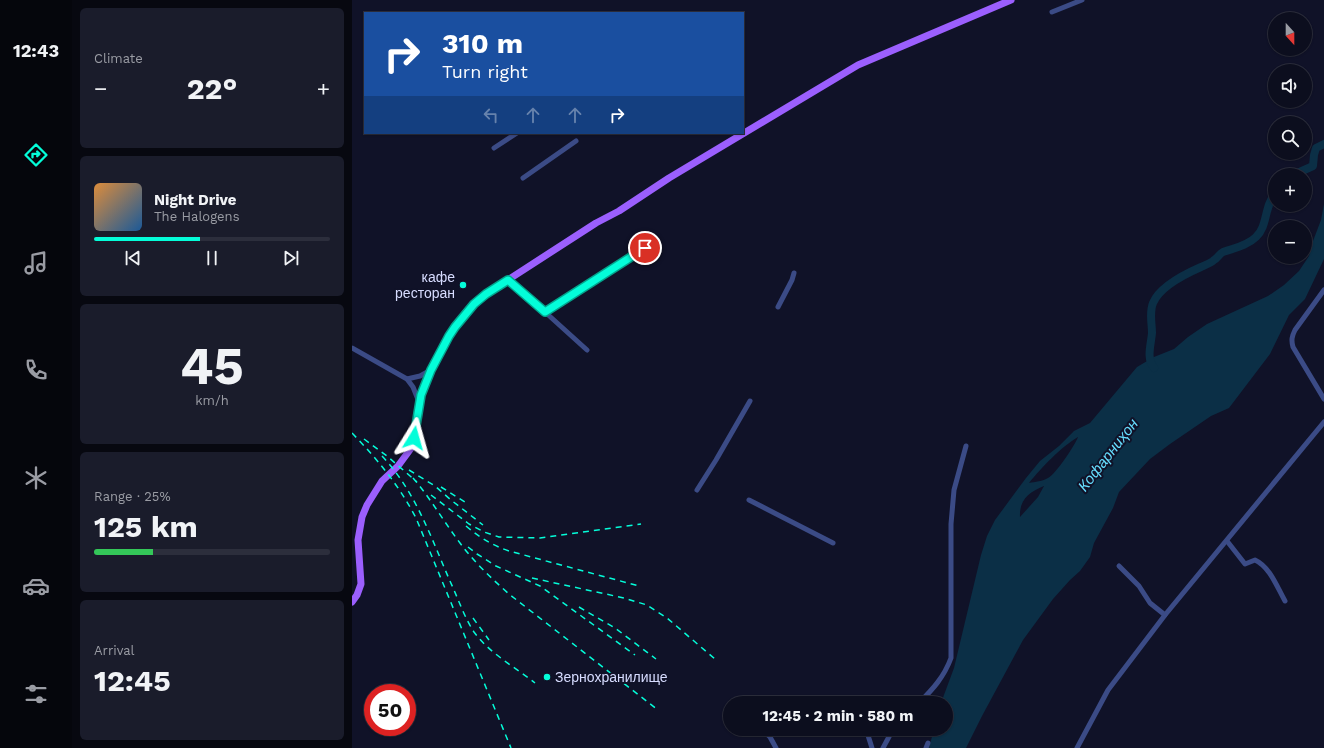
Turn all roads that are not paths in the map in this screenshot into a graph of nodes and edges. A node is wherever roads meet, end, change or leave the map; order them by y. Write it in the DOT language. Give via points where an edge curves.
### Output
graph roads {
  1 [pos="1011,0"];
  2 [pos="1082,0"];
  3 [pos="1052,12"];
  4 [pos="744,133"];
  5 [pos="515,134"];
  6 [pos="743,134"];
  7 [pos="576,141"];
  8 [pos="494,148"];
  9 [pos="523,178"];
  10 [pos="645,248"];
  11 [pos="794,273"];
  12 [pos="508,280"];
  13 [pos="1324,290"];
  14 [pos="778,307"];
  15 [pos="545,312"];
  16 [pos="352,348"];
  17 [pos="587,350"];
  18 [pos="431,370"];
  19 [pos="407,379"];
  20 [pos="1324,399"];
  21 [pos="750,401"];
  22 [pos="419,403"];
  23 [pos="1324,422"];
  24 [pos="966,446"];
  25 [pos="697,490"];
  26 [pos="749,500"];
  27 [pos="1227,541"];
  28 [pos="833,543"];
  29 [pos="1119,566"];
  30 [pos="1285,601"];
  31 [pos="352,602"];
  32 [pos="1165,615"];
  33 [pos="926,696"];
  34 [pos="769,736"];
  35 [pos="868,736"];
  36 [pos="889,736"];
  37 [pos="776,748"];
  38 [pos="872,748"];
  39 [pos="883,748"];
  40 [pos="1077,748"];
  1 -- 4 [label="main road" via="858,65"];
  2 -- 3 [label="street"];
  5 -- 8 [label="street"];
  6 -- 12 [label="main road"];
  7 -- 9 [label="street"];
  10 -- 15 [label="street"];
  11 -- 14 [label="street"];
  12 -- 15 [label="street"];
  12 -- 18 [label="main road" via="481,298 466,312 449,336"];
  13 -- 20 [label="street" via="1295,330 1291,341"];
  15 -- 17 [label="street"];
  16 -- 19 [label="street"];
  18 -- 19 [label="street"];
  18 -- 22 [label="main road"];
  19 -- 22 [label="street"];
  21 -- 25 [label="street"];
  22 -- 31 [label="main road" via="412,446 398,466 382,481 362,517 358,540 361,584"];
  23 -- 27 [label="street"];
  24 -- 33 [label="street" via="954,490 951,524 951,658 941,680"];
  26 -- 28 [label="street"];
  27 -- 30 [label="street" via="1245,564 1255,560 1262,565"];
  27 -- 32 [label="street"];
  29 -- 32 [label="street" via="1139,586 1150,603"];
  32 -- 40 [label="street" via="1108,690"];
  34 -- 37 [label="street"];
  35 -- 38 [label="street"];
  36 -- 39 [label="street"];
}
